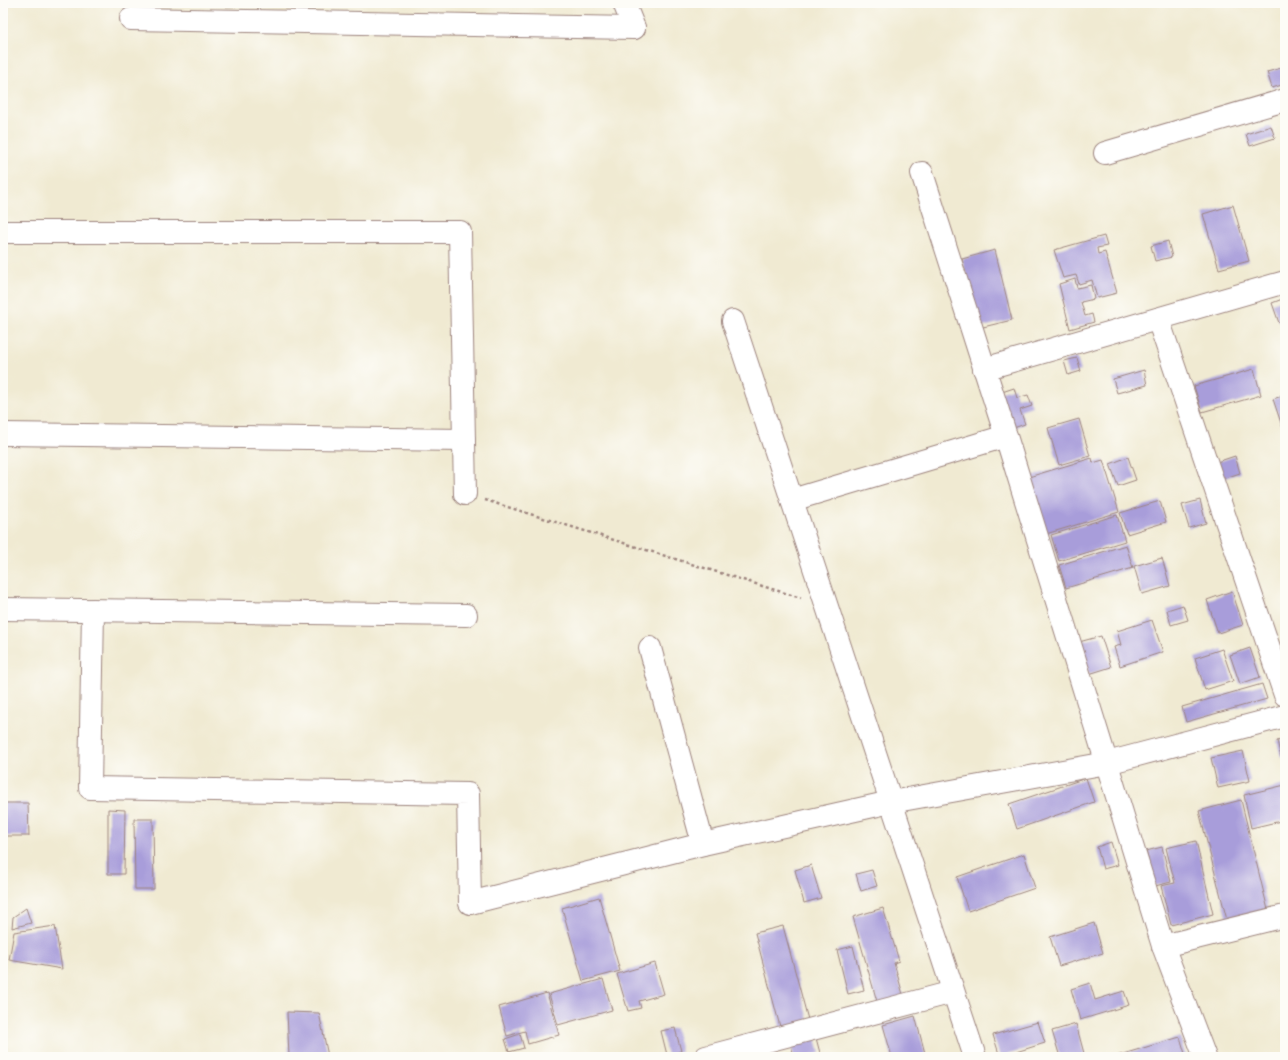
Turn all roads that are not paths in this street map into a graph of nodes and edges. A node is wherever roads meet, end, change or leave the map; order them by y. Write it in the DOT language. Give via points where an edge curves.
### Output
graph roads {
  1 [pos="624,3"];
  2 [pos="131,19"];
  3 [pos="1285,100"];
  4 [pos="1105,153"];
  5 [pos="922,173"];
  6 [pos="3,232"];
  7 [pos="1285,282"];
  8 [pos="1158,319"];
  9 [pos="733,321"];
  10 [pos="984,369"];
  11 [pos="3,434"];
  12 [pos="1006,436"];
  13 [pos="464,440"];
  14 [pos="465,494"];
  15 [pos="792,500"];
  16 [pos="3,609"];
  17 [pos="93,610"];
  18 [pos="466,615"];
  19 [pos="650,648"];
  20 [pos="1285,694"];
  21 [pos="1285,716"];
  22 [pos="1107,763"];
  23 [pos="891,802"];
  24 [pos="703,844"];
  25 [pos="1285,916"];
  26 [pos="1163,946"];
  27 [pos="953,992"];
  28 [pos="710,1056"];
  29 [pos="974,1057"];
  30 [pos="1205,1057"];
  1 -- 2 [label="street" via="634,28"];
  3 -- 4 [label="street"];
  5 -- 10 [label="street"];
  6 -- 13 [label="street" via="460,232"];
  7 -- 8 [label="street"];
  8 -- 10 [label="street"];
  8 -- 20 [label="street"];
  9 -- 15 [label="street"];
  10 -- 12 [label="street"];
  11 -- 13 [label="street"];
  12 -- 15 [label="street"];
  12 -- 22 [label="street"];
  13 -- 14 [label="street"];
  15 -- 23 [label="street"];
  16 -- 17 [label="street"];
  17 -- 18 [label="street"];
  17 -- 24 [label="street" via="90,788 468,794 470,903"];
  19 -- 24 [label="street"];
  21 -- 22 [label="street"];
  22 -- 23 [label="street"];
  22 -- 26 [label="street"];
  23 -- 24 [label="street"];
  23 -- 27 [label="street"];
  25 -- 26 [label="street"];
  26 -- 30 [label="street"];
  27 -- 28 [label="street"];
  27 -- 29 [label="street"];
}
